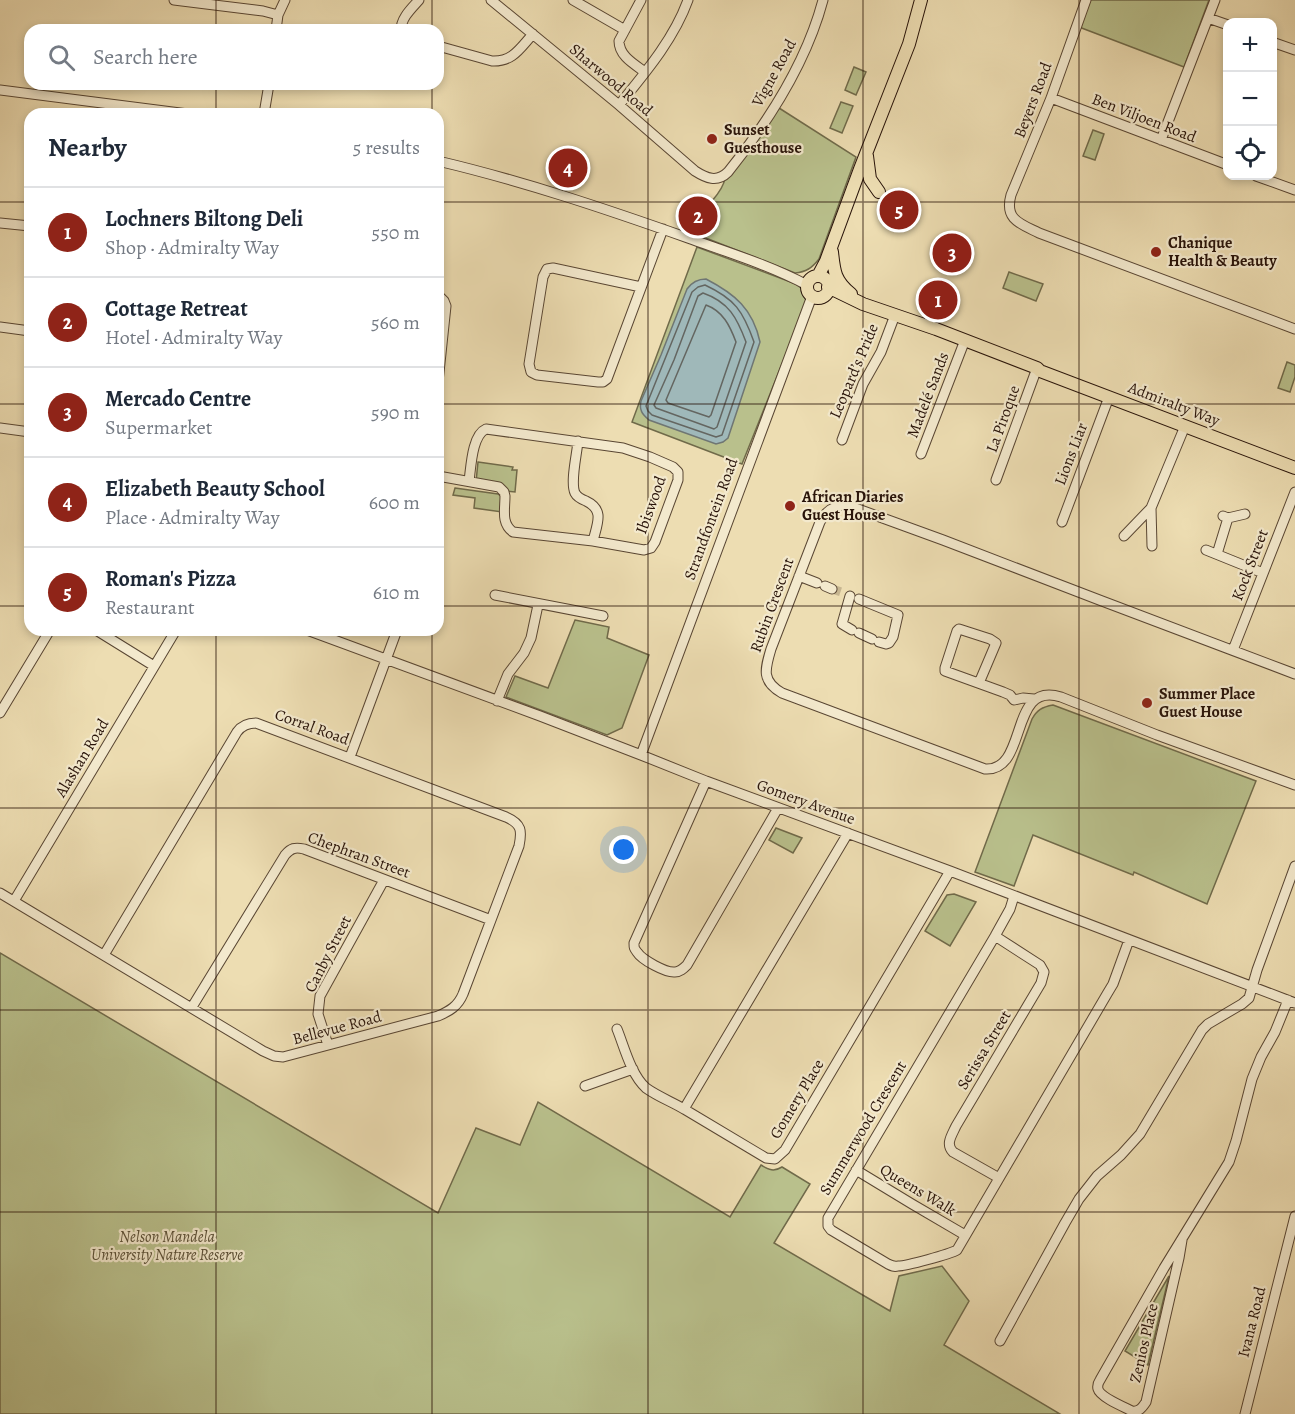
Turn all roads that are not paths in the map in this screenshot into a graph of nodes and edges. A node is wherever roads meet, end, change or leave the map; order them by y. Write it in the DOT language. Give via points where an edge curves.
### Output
graph roads {
  1 [pos="179,0"];
  2 [pos="285,0"];
  3 [pos="419,0"];
  4 [pos="491,0"];
  5 [pos="573,0"];
  6 [pos="641,0"];
  7 [pos="688,0"];
  8 [pos="823,0"];
  9 [pos="921,0"];
  10 [pos="1086,0"];
  11 [pos="1215,0"];
  12 [pos="278,15"];
  13 [pos="1208,18"];
  14 [pos="277,24"];
  15 [pos="401,24"];
  16 [pos="1223,24"];
  17 [pos="625,30"];
  18 [pos="533,34"];
  19 [pos="1277,44"];
  20 [pos="444,48"];
  21 [pos="1295,50"];
  22 [pos="645,72"];
  23 [pos="0,90"];
  24 [pos="268,90"];
  25 [pos="1051,98"];
  26 [pos="619,105"];
  27 [pos="141,108"];
  28 [pos="265,108"];
  29 [pos="1161,140"];
  30 [pos="867,152"];
  31 [pos="444,163"];
  32 [pos="1223,163"];
  33 [pos="714,178"];
  34 [pos="1267,180"];
  35 [pos="1295,190"];
  36 [pos="879,192"];
  37 [pos="0,223"];
  38 [pos="24,225"];
  39 [pos="663,229"];
  40 [pos="831,248"];
  41 [pos="818,285"];
  42 [pos="641,287"];
  43 [pos="444,301"];
  44 [pos="863,304"];
  45 [pos="894,317"];
  46 [pos="444,325"];
  47 [pos="0,327"];
  48 [pos="1295,328"];
  49 [pos="24,330"];
  50 [pos="963,344"];
  51 [pos="1038,370"];
  52 [pos="1109,397"];
  53 [pos="1185,426"];
  54 [pos="0,428"];
  55 [pos="24,431"];
  56 [pos="842,440"];
  57 [pos="578,441"];
  58 [pos="921,454"];
  59 [pos="1295,468"];
  60 [pos="444,477"];
  61 [pos="996,480"];
  62 [pos="469,481"];
  63 [pos="1295,492"];
  64 [pos="1150,508"];
  65 [pos="1245,514"];
  66 [pos="1062,522"];
  67 [pos="1124,536"];
  68 [pos="593,542"];
  69 [pos="1152,546"];
  70 [pos="1206,550"];
  71 [pos="1217,554"];
  72 [pos="1263,573"];
  73 [pos="799,576"];
  74 [pos="839,592"];
  75 [pos="495,595"];
  76 [pos="538,605"];
  77 [pos="603,616"];
  78 [pos="46,636"];
  79 [pos="106,636"];
  80 [pos="172,636"];
  81 [pos="324,636"];
  82 [pos="395,636"];
  83 [pos="1233,650"];
  84 [pos="387,659"];
  85 [pos="154,666"];
  86 [pos="1295,674"];
  87 [pos="979,683"];
  88 [pos="1034,699"];
  89 [pos="497,701"];
  90 [pos="0,713"];
  91 [pos="641,755"];
  92 [pos="350,757"];
  93 [pos="706,781"];
  94 [pos="1295,785"];
  95 [pos="778,808"];
  96 [pos="519,825"];
  97 [pos="848,833"];
  98 [pos="1295,866"];
  99 [pos="950,871"];
  100 [pos="384,879"];
  101 [pos="0,893"];
  102 [pos="1014,896"];
  103 [pos="15,901"];
  104 [pos="491,920"];
  105 [pos="994,936"];
  106 [pos="1129,940"];
  107 [pos="104,955"];
  108 [pos="1253,986"];
  109 [pos="1293,1000"];
  110 [pos="192,1007"];
  111 [pos="616,1029"];
  112 [pos="328,1045"];
  113 [pos="633,1069"];
  114 [pos="585,1086"];
  115 [pos="684,1109"];
  116 [pos="856,1170"];
  117 [pos="999,1178"];
  118 [pos="1295,1216"];
  119 [pos="966,1235"];
  120 [pos="1292,1238"];
  121 [pos="1182,1240"];
  122 [pos="1000,1341"];
  123 [pos="1245,1414"];
  1 -- 12 [label="street"];
  2 -- 12 [label="street"];
  3 -- 15 [label="street"];
  4 -- 18 [label="street, Sharwood Road"];
  5 -- 17 [label="street"];
  6 -- 17 [label="street"];
  7 -- 22 [label="street"];
  8 -- 33 [label="street, Vigne Road" via="807,46 776,105 728,172"];
  9 -- 30 [label="main road, Strandfontein Road" via="909,44"];
  10 -- 25 [label="street, Beyers Road"];
  11 -- 13 [label="street"];
  12 -- 14 [label="street"];
  13 -- 16 [label="street"];
  13 -- 29 [label="street"];
  17 -- 22 [label="street" via="619,41 620,50"];
  18 -- 20 [label="street" via="513,56 501,62"];
  18 -- 26 [label="street, Sharwood Road"];
  19 -- 21 [label="street"];
  22 -- 26 [label="street"];
  23 -- 27 [label="street"];
  24 -- 28 [label="street"];
  25 -- 29 [label="street, Ben Viljoen Road"];
  25 -- 48 [label="street, Beyers Road" via="1009,202 1017,222"];
  26 -- 33 [label="street, Sharwood Road" via="695,171"];
  29 -- 32 [label="street, Ben Viljoen Road"];
  30 -- 36 [label="main road" via="870,179"];
  30 -- 40 [label="main road, Strandfontein Road"];
  31 -- 39 [label="street, Admiralty Way"];
  34 -- 35 [label="street"];
  37 -- 38 [label="street"];
  39 -- 41 [label="street, Admiralty Way"];
  39 -- 42 [label="street"];
  40 -- 41 [label="main road, Strandfontein Road"];
  40 -- 44 [label="main road" via="837,280"];
  41 -- 44 [label="main road, Admiralty Way"];
  41 -- 45 [label="main road, Admiralty Way" via="857,306"];
  41 -- 91 [label="street, Strandfontein Road"];
  42 -- 42 [label="street" via="610,375 603,382 531,372 529,364 547,269"];
  43 -- 46 [label="street"];
  44 -- 45 [label="main road, Admiralty Way"];
  45 -- 50 [label="main road, Admiralty Way" via="918,331"];
  45 -- 56 [label="street, Leopard’s Pride" via="862,384"];
  47 -- 49 [label="street"];
  50 -- 51 [label="main road, Admiralty Way"];
  50 -- 58 [label="street, Madelé Sands"];
  51 -- 52 [label="main road, Admiralty Way"];
  51 -- 61 [label="street, La Piroque"];
  52 -- 53 [label="main road, Admiralty Way"];
  52 -- 66 [label="street, Lions Liar"];
  53 -- 59 [label="main road, Admiralty Way"];
  53 -- 64 [label="street"];
  54 -- 55 [label="street"];
  57 -- 62 [label="street, Ibiswood" via="483,429 476,442"];
  57 -- 68 [label="street" via="574,491 598,511"];
  57 -- 68 [label="street, Ibiswood" via="632,450 673,467 678,474 651,548"];
  60 -- 62 [label="street, Ibiswood"];
  62 -- 68 [label="street, Ibiswood" via="502,489 505,524 513,532"];
  63 -- 72 [label="street, Kock Street"];
  64 -- 67 [label="street"];
  64 -- 69 [label="street"];
  65 -- 71 [label="street" via="1226,517"];
  70 -- 71 [label="street"];
  71 -- 72 [label="street"];
  72 -- 83 [label="street, Kock Street"];
  73 -- 74 [label="street"];
  73 -- 83 [label="street, Rubin Crescent" via="823,516 838,505 847,505"];
  73 -- 88 [label="street, Rubin Crescent" via="766,666 769,683 782,693 988,770 1007,758"];
  74 -- 74 [label="street" via="898,615 891,641 886,644 842,624"];
  75 -- 76 [label="street"];
  76 -- 77 [label="street"];
  76 -- 89 [label="street" via="531,638 508,674"];
  78 -- 90 [label="street"];
  79 -- 85 [label="street"];
  80 -- 85 [label="street, Alashan Road"];
  81 -- 84 [label="street, Gomery Avenue"];
  82 -- 84 [label="street"];
  83 -- 86 [label="street, Rubin Crescent"];
  84 -- 89 [label="street, Gomery Avenue"];
  84 -- 92 [label="street"];
  85 -- 103 [label="street, Alashan Road"];
  87 -- 87 [label="street" via="945,670 958,629 996,643"];
  87 -- 88 [label="street" via="1014,700"];
  88 -- 94 [label="street" via="1044,694 1056,695"];
  89 -- 91 [label="street, Gomery Avenue"];
  91 -- 93 [label="street, Gomery Avenue"];
  92 -- 96 [label="street, Corral Road"];
  92 -- 107 [label="street, Corral Road" via="256,723 240,728"];
  93 -- 95 [label="street, Gomery Avenue"];
  93 -- 95 [label="street" via="634,943 640,956 664,970 678,972 687,965"];
  95 -- 97 [label="street, Gomery Avenue"];
  96 -- 104 [label="street, Bellevue Road" via="519,846"];
  97 -- 99 [label="street, Gomery Avenue"];
  97 -- 115 [label="street"];
  98 -- 108 [label="street"];
  99 -- 102 [label="street, Gomery Avenue"];
  99 -- 115 [label="street, Gomery Place" via="781,1155 766,1158"];
  100 -- 104 [label="street, Chephran Street"];
  100 -- 110 [label="street, Chephran Street" via="304,849 290,850"];
  100 -- 112 [label="street, Canby Street" via="320,996 318,1014"];
  101 -- 103 [label="street, Bellevue Road"];
  102 -- 105 [label="street, Summerwood Crescent"];
  102 -- 106 [label="street, Gomery Avenue"];
  103 -- 107 [label="street, Bellevue Road"];
  104 -- 112 [label="street, Bellevue Road" via="464,994 451,1011"];
  105 -- 116 [label="street, Summerwood Crescent"];
  105 -- 117 [label="street, Serissa Street" via="1040,965 1044,972 949,1140 953,1152"];
  106 -- 108 [label="street, Gomery Avenue"];
  106 -- 117 [label="street, Summerwood Crescent" via="1113,984"];
  107 -- 110 [label="street, Bellevue Road"];
  108 -- 109 [label="street, Gomery Avenue"];
  108 -- 122 [label="street" via="1246,1001 1202,1030 1140,1134 1088,1186"];
  109 -- 121 [label="street, Zenios Place" via="1252,1079 1232,1154"];
  110 -- 112 [label="street, Bellevue Road" via="274,1056 292,1056"];
  111 -- 113 [label="street, Gomery Place"];
  113 -- 114 [label="street"];
  113 -- 115 [label="street, Gomery Place" via="646,1087"];
  116 -- 119 [label="street, Queens Walk"];
  116 -- 119 [label="street, Summerwood Crescent" via="831,1211 828,1226 888,1264 898,1266 950,1254"];
  117 -- 119 [label="street, Summerwood Crescent"];
  118 -- 120 [label="street, Ivana Road"];
  120 -- 123 [label="street, Ivana Road"];
  121 -- 121 [label="street, Zenios Place" via="1098,1385 1101,1394 1132,1411 1140,1410 1146,1402"];
}
